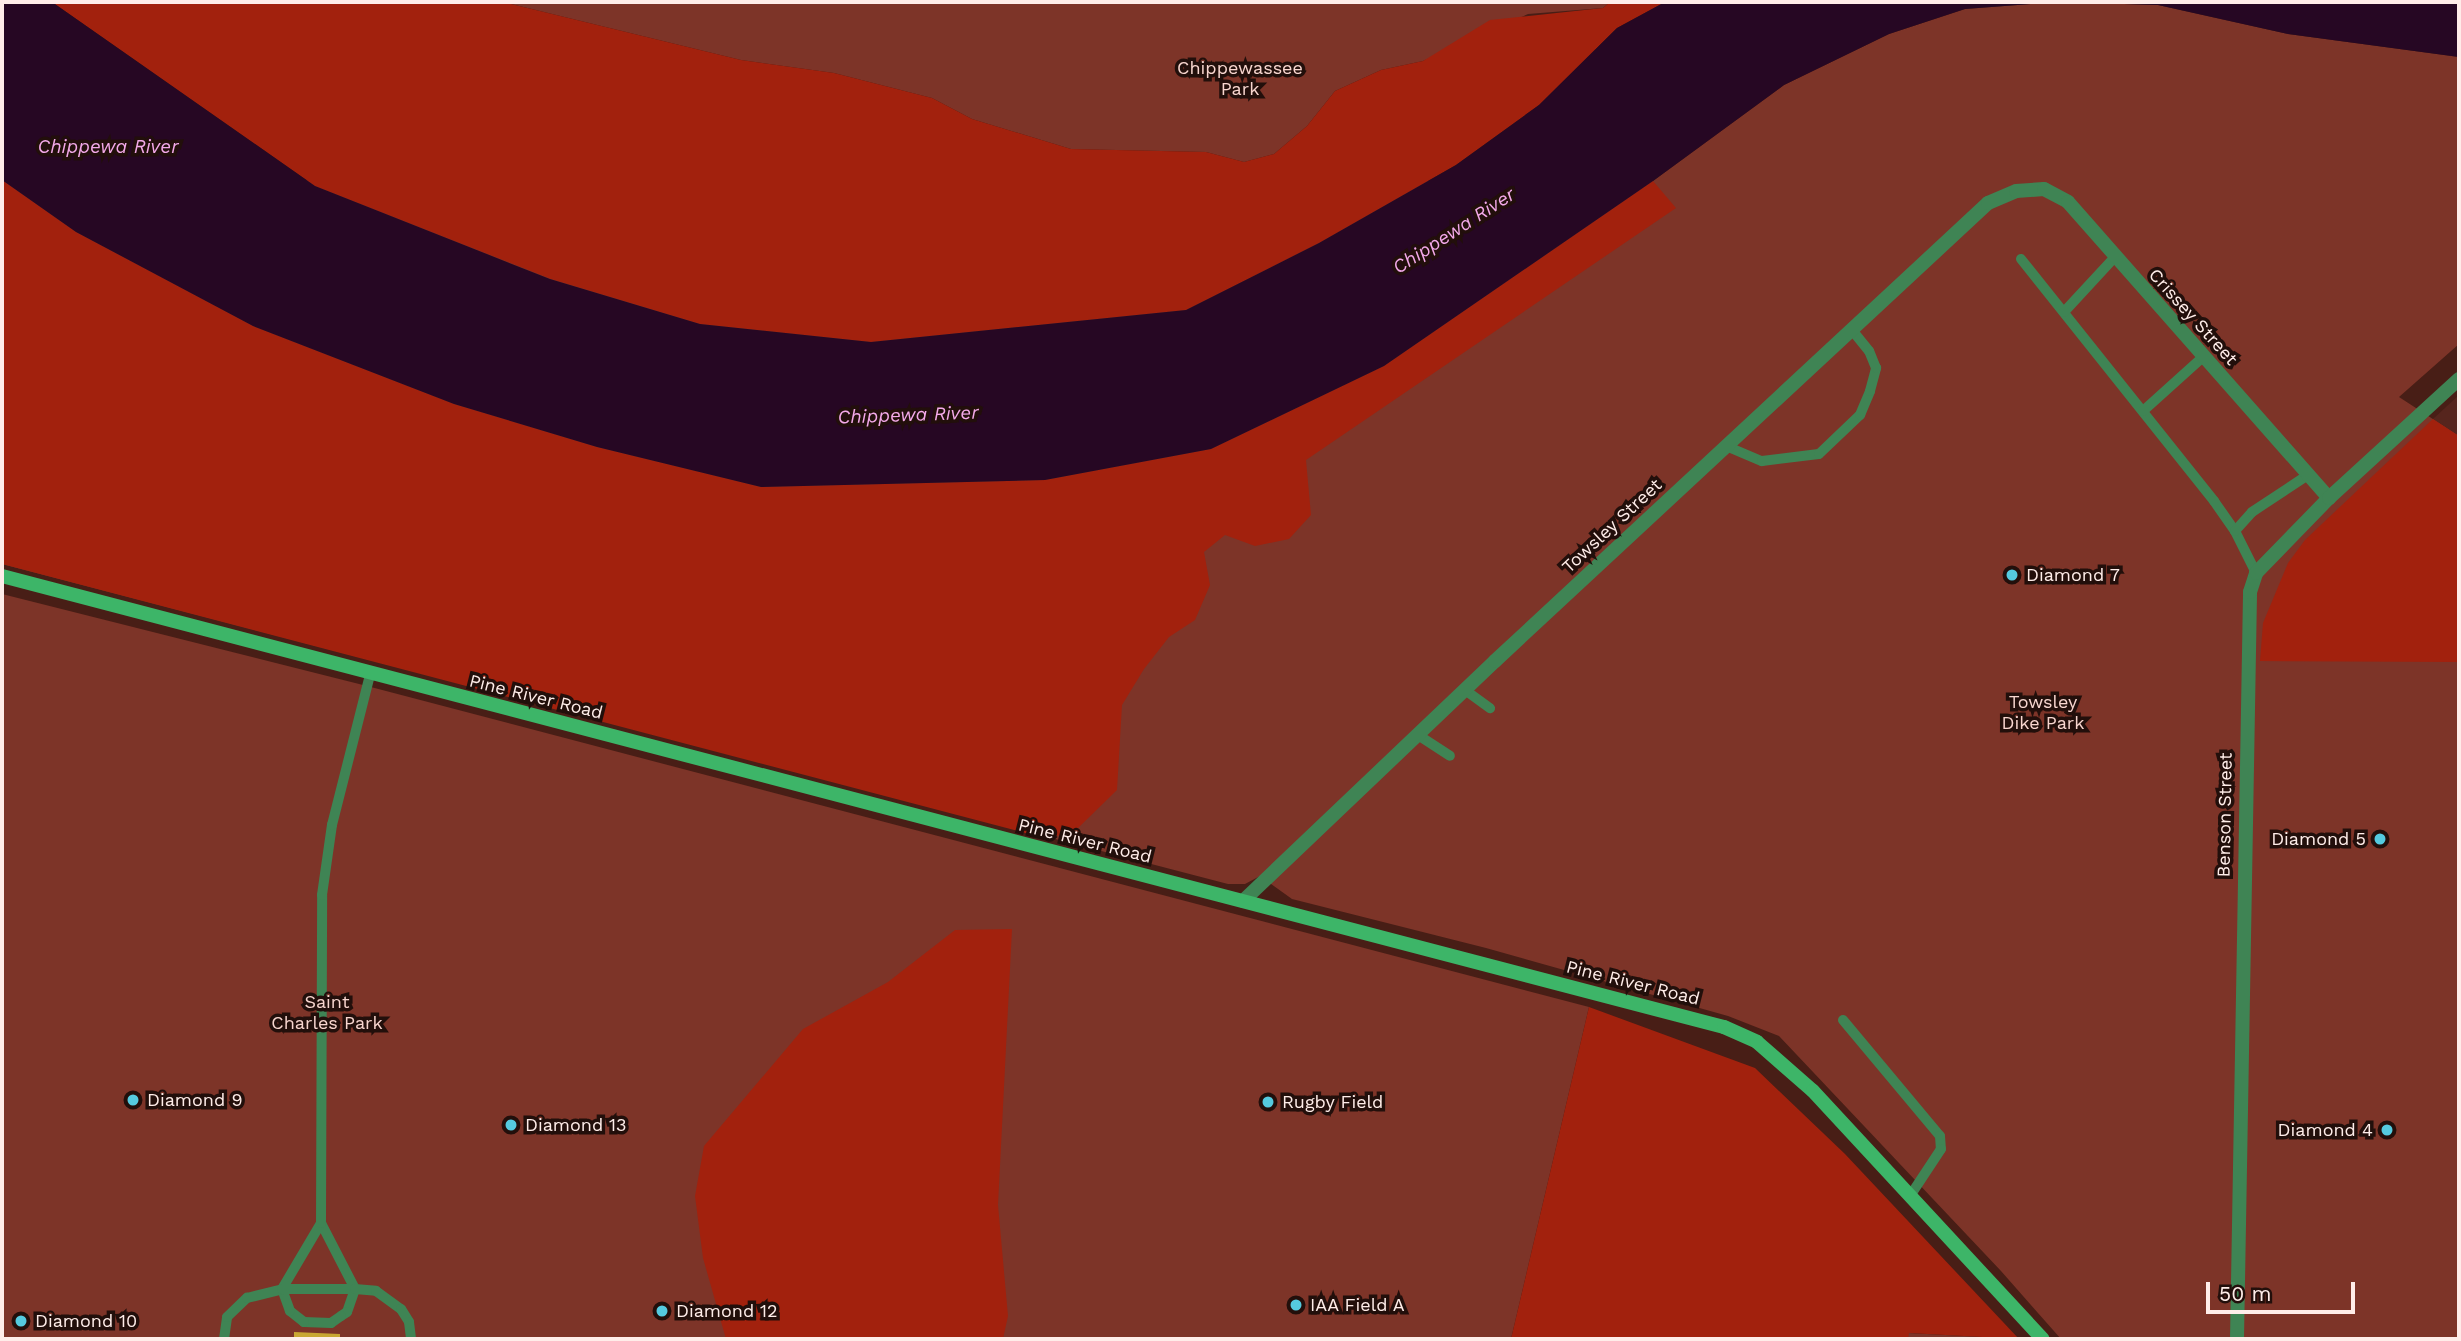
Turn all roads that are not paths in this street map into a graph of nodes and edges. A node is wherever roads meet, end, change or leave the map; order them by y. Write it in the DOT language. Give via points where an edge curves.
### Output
graph roads {
  1 [pos="2015,191"];
  2 [pos="2114,258"];
  3 [pos="2021,259"];
  4 [pos="2064,312"];
  5 [pos="1852,330"];
  6 [pos="2203,357"];
  7 [pos="2459,379"];
  8 [pos="2143,411"];
  9 [pos="1726,446"];
  10 [pos="2308,475"];
  11 [pos="2329,498"];
  12 [pos="2235,531"];
  13 [pos="2256,573"];
  14 [pos="2,576"];
  15 [pos="370,675"];
  16 [pos="1465,690"];
  17 [pos="1490,708"];
  18 [pos="1418,735"];
  19 [pos="1450,756"];
  20 [pos="1244,901"];
  21 [pos="1843,1020"];
  22 [pos="1910,1196"];
  23 [pos="321,1223"];
  24 [pos="282,1289"];
  25 [pos="355,1289"];
  26 [pos="224,1339"];
  27 [pos="411,1339"];
  28 [pos="2043,1339"];
  29 [pos="2236,1339"];
  1 -- 2 [label="street, Crissey Street" via="2045,189 2068,202"];
  1 -- 5 [label="street, Towsley Street" via="1988,203"];
  2 -- 4 [label="lane"];
  2 -- 6 [label="street, Crissey Street"];
  3 -- 4 [label="lane"];
  4 -- 8 [label="lane"];
  5 -- 9 [label="street, Towsley Street"];
  5 -- 9 [label="lane" via="1876,368 1870,391 1860,415 1819,454 1762,461"];
  6 -- 8 [label="lane"];
  6 -- 10 [label="street, Crissey Street"];
  7 -- 11 [label="street"];
  8 -- 12 [label="lane"];
  9 -- 16 [label="street, Towsley Street"];
  10 -- 11 [label="street, Crissey Street"];
  10 -- 12 [label="lane" via="2252,512"];
  11 -- 13 [label="street"];
  12 -- 13 [label="lane"];
  13 -- 29 [label="street, Benson Street" via="2247,629"];
  14 -- 15 [label="street, Pine River Road"];
  15 -- 20 [label="street, Pine River Road"];
  15 -- 23 [label="lane" via="332,825 322,895"];
  16 -- 17 [label="lane"];
  16 -- 18 [label="street, Towsley Street"];
  18 -- 19 [label="lane"];
  18 -- 20 [label="street, Towsley Street"];
  20 -- 22 [label="street, Pine River Road" via="1724,1027 1757,1042 1813,1091"];
  21 -- 22 [label="lane" via="1940,1136 1941,1149"];
  22 -- 28 [label="street, Pine River Road"];
  23 -- 24 [label="lane"];
  23 -- 25 [label="lane"];
  24 -- 25 [label="lane"];
  24 -- 25 [label="lane" via="290,1311 304,1322 331,1323 348,1312"];
  24 -- 26 [label="lane" via="247,1298 236,1306 227,1317"];
  25 -- 27 [label="lane" via="376,1291 401,1309"];
}
